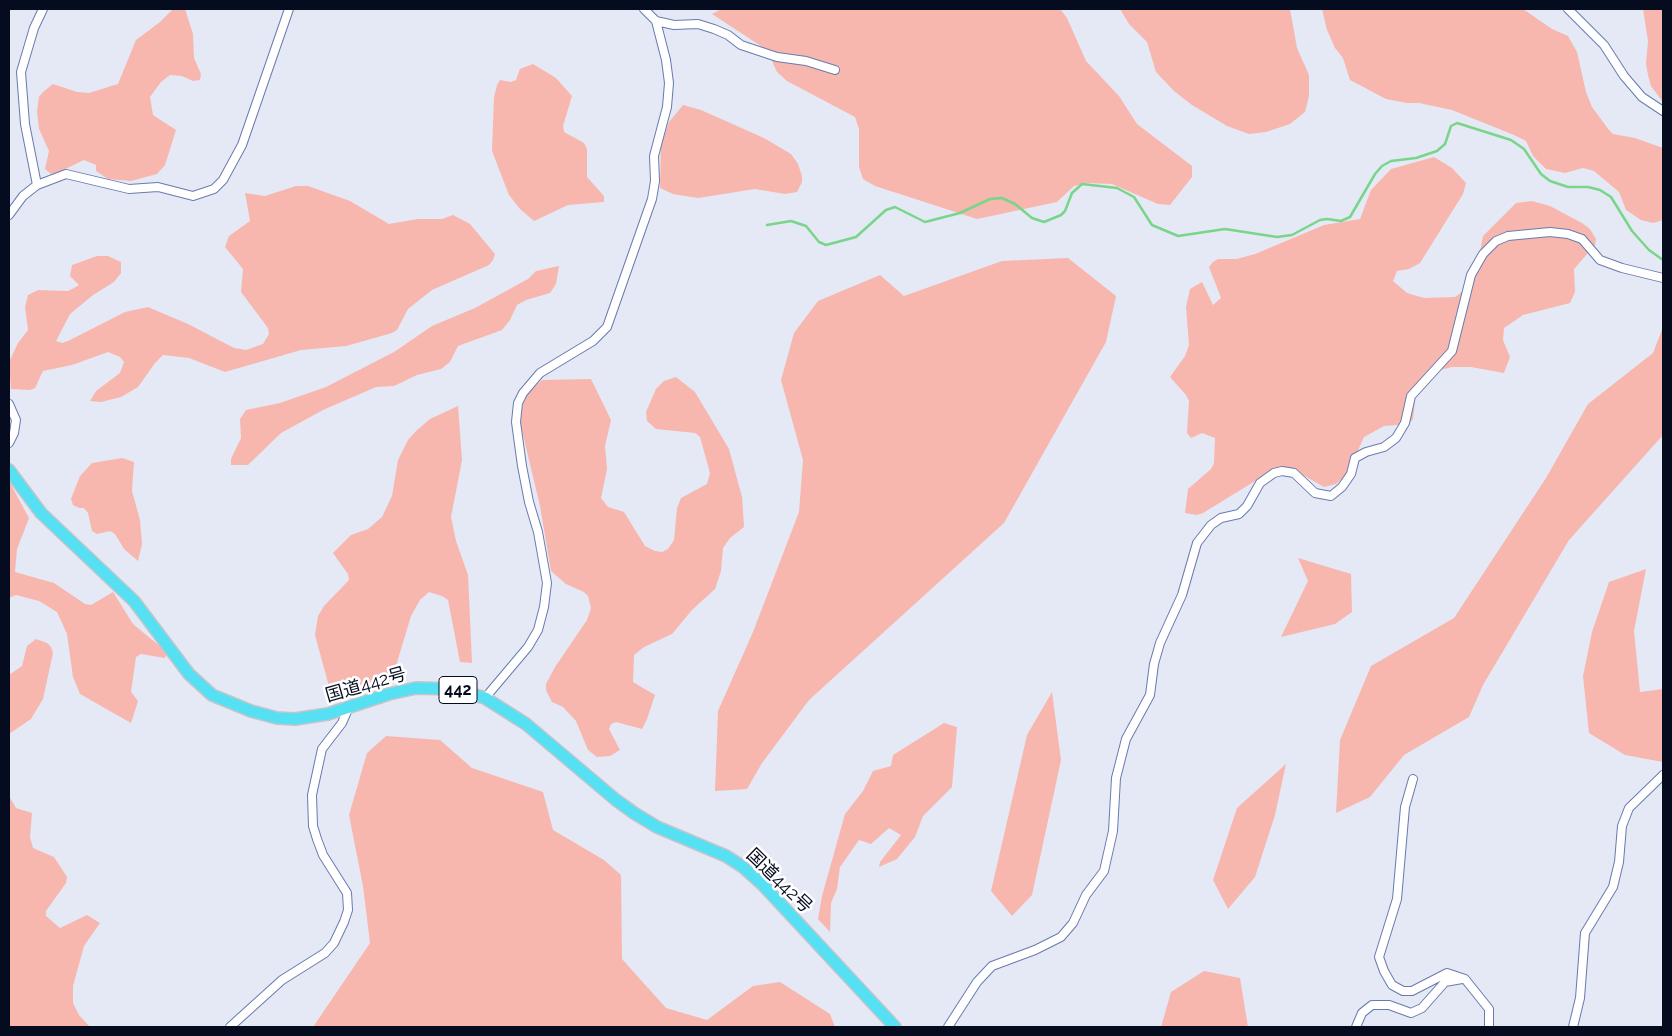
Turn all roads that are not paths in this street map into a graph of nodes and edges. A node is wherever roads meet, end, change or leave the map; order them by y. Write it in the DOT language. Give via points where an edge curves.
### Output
graph roads {
  1 [pos="43,9"];
  2 [pos="289,9"];
  3 [pos="644,9"];
  4 [pos="1568,9"];
  5 [pos="656,21"];
  6 [pos="835,70"];
  7 [pos="1663,111"];
  8 [pos="37,185"];
  9 [pos="9,215"];
  10 [pos="1663,278"];
  11 [pos="9,404"];
  12 [pos="9,443"];
  13 [pos="9,470"];
  14 [pos="485,698"];
  15 [pos="349,707"];
  16 [pos="1663,775"];
  17 [pos="1413,779"];
  18 [pos="1465,979"];
  19 [pos="230,1027"];
  20 [pos="895,1027"];
  21 [pos="948,1027"];
  22 [pos="1356,1027"];
  23 [pos="1489,1027"];
  24 [pos="1573,1027"];
  1 -- 8 [label="street" via="21,72 25,124"];
  2 -- 8 [label="street" via="242,145 223,180 214,189 193,196 158,187 129,189 66,174"];
  3 -- 5 [label="street"];
  4 -- 7 [label="street" via="1604,45 1642,97"];
  5 -- 6 [label="street" via="674,25 698,24 728,35 741,45"];
  5 -- 14 [label="street" via="669,83 667,107 656,142 652,199 614,312 593,341 540,373 518,403 516,422 522,466 547,583 538,630 528,647"];
  8 -- 9 [label="street" via="23,196"];
  10 -- 21 [label="street" via="1600,260 1582,239 1568,234 1516,235 1496,241 1483,254 1471,275 1452,351 1411,396 1405,423 1396,438 1384,447 1355,458 1351,474 1331,496 1316,493 1294,473 1282,471 1260,483 1239,514 1221,518 1211,525 1198,543 1182,595 1160,643 1150,695 1126,739 1116,778 1113,831 1104,871 1086,895 1073,923 1060,937 992,966 977,982"];
  11 -- 12 [label="street" via="16,420"];
  13 -- 15 [label="highway, 国道442号 / 442" via="41,513 134,601 189,674 212,695 277,718 314,718"];
  14 -- 15 [label="highway, 国道442号 / 442" via="455,689 416,688"];
  14 -- 20 [label="highway, 国道442号 / 442" via="526,724 634,813 743,867"];
  15 -- 19 [label="street" via="342,723 322,749 312,794 313,826 317,839 323,855 347,893 348,910 344,922 334,943 324,953 282,980"];
  16 -- 24 [label="street" via="1629,808 1622,826 1619,862 1612,887 1586,933 1580,998"];
  17 -- 18 [label="street" via="1405,807 1396,899 1379,957 1392,985 1403,991 1412,991 1448,973"];
  18 -- 22 [label="street" via="1445,982 1422,1008 1411,1014 1389,1005 1372,1005 1362,1012"];
  18 -- 23 [label="street" via="1489,1009"];
}
